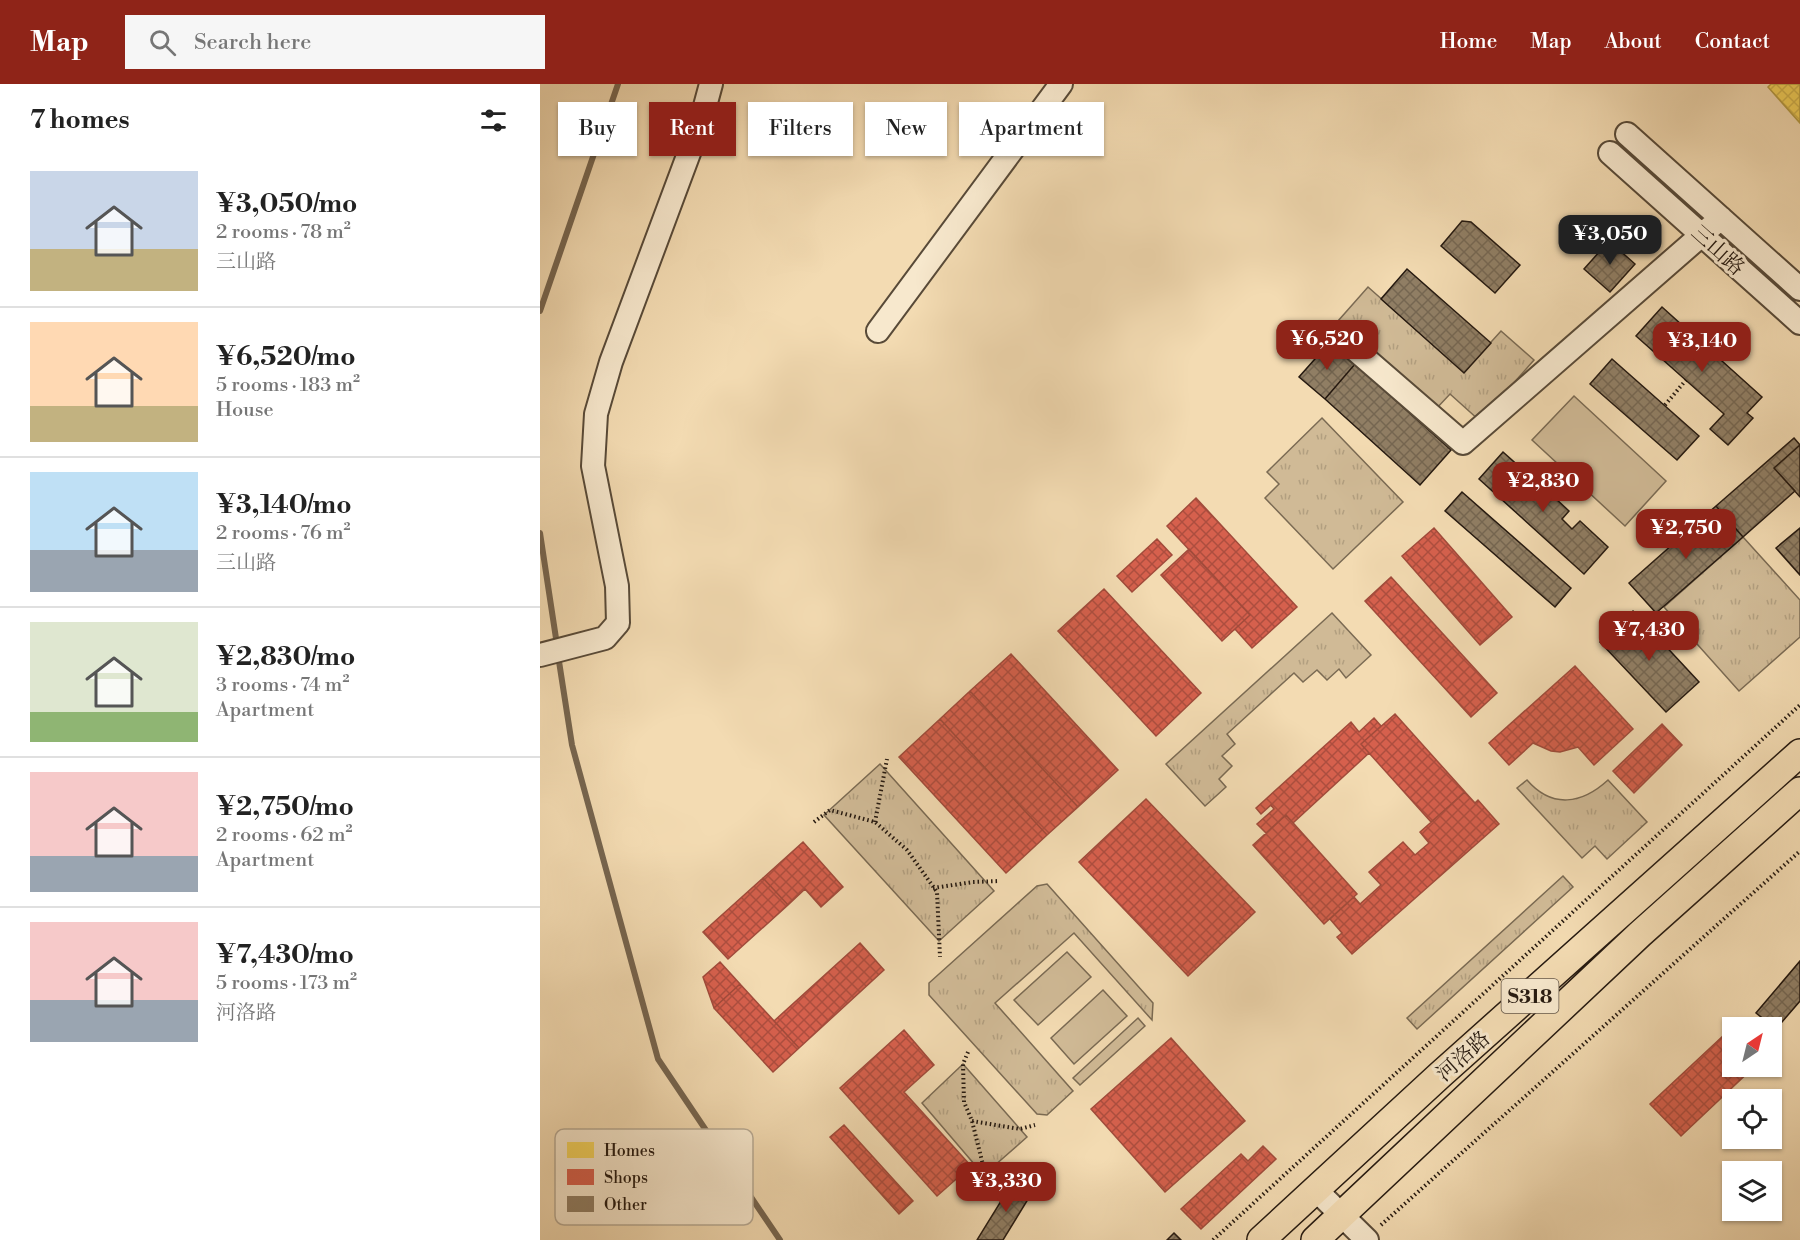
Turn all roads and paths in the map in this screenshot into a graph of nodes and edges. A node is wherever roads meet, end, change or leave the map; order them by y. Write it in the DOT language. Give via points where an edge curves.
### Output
graph roads {
  1 [pos="711,84"];
  2 [pos="1061,84"];
  3 [pos="1627,134"];
  4 [pos="1610,153"];
  5 [pos="1721,218"];
  6 [pos="1701,235"];
  7 [pos="1800,289"];
  8 [pos="1800,323"];
  9 [pos="878,331"];
  10 [pos="1337,334"];
  11 [pos="1686,381"];
  12 [pos="1665,405"];
  13 [pos="540,655"];
  14 [pos="1800,705"];
  15 [pos="1800,753"];
  16 [pos="887,759"];
  17 [pos="1800,791"];
  18 [pos="814,822"];
  19 [pos="875,822"];
  20 [pos="1800,851"];
  21 [pos="999,881"];
  22 [pos="933,888"];
  23 [pos="940,957"];
  24 [pos="968,1052"];
  25 [pos="972,1121"];
  26 [pos="1035,1125"];
  27 [pos="987,1181"];
  28 [pos="1316,1190"];
  29 [pos="1342,1216"];
  30 [pos="1213,1240"];
  31 [pos="1261,1240"];
  32 [pos="1315,1240"];
  33 [pos="1367,1240"];
  1 -- 13 [label="street" via="596,414 593,466 617,586 618,623 605,638"];
  2 -- 9 [label="street"];
  3 -- 5 [label="street, 三山路"];
  4 -- 6 [label="street, 三山路"];
  5 -- 6 [label="street"];
  5 -- 7 [label="street, 三山路"];
  6 -- 8 [label="street, 三山路"];
  6 -- 10 [label="street" via="1463,443"];
  11 -- 12 [label="path"];
  14 -- 30 [label="path"];
  15 -- 28 [label="main road, 河洛路 / S318"];
  16 -- 19 [label="path"];
  17 -- 29 [label="main road, 河洛路 / S318" via="1640,934"];
  18 -- 19 [label="path" via="830,810"];
  19 -- 22 [label="path" via="907,850"];
  20 -- 33 [label="path"];
  21 -- 22 [label="path"];
  22 -- 23 [label="path"];
  24 -- 25 [label="path" via="963,1065 964,1102"];
  25 -- 26 [label="path" via="1020,1129"];
  25 -- 27 [label="path"];
  28 -- 29 [label="street"];
  28 -- 31 [label="main road, 河洛路 / S318"];
  29 -- 32 [label="main road, 河洛路 / S318"];
  29 -- 33 [label="street"];
}
